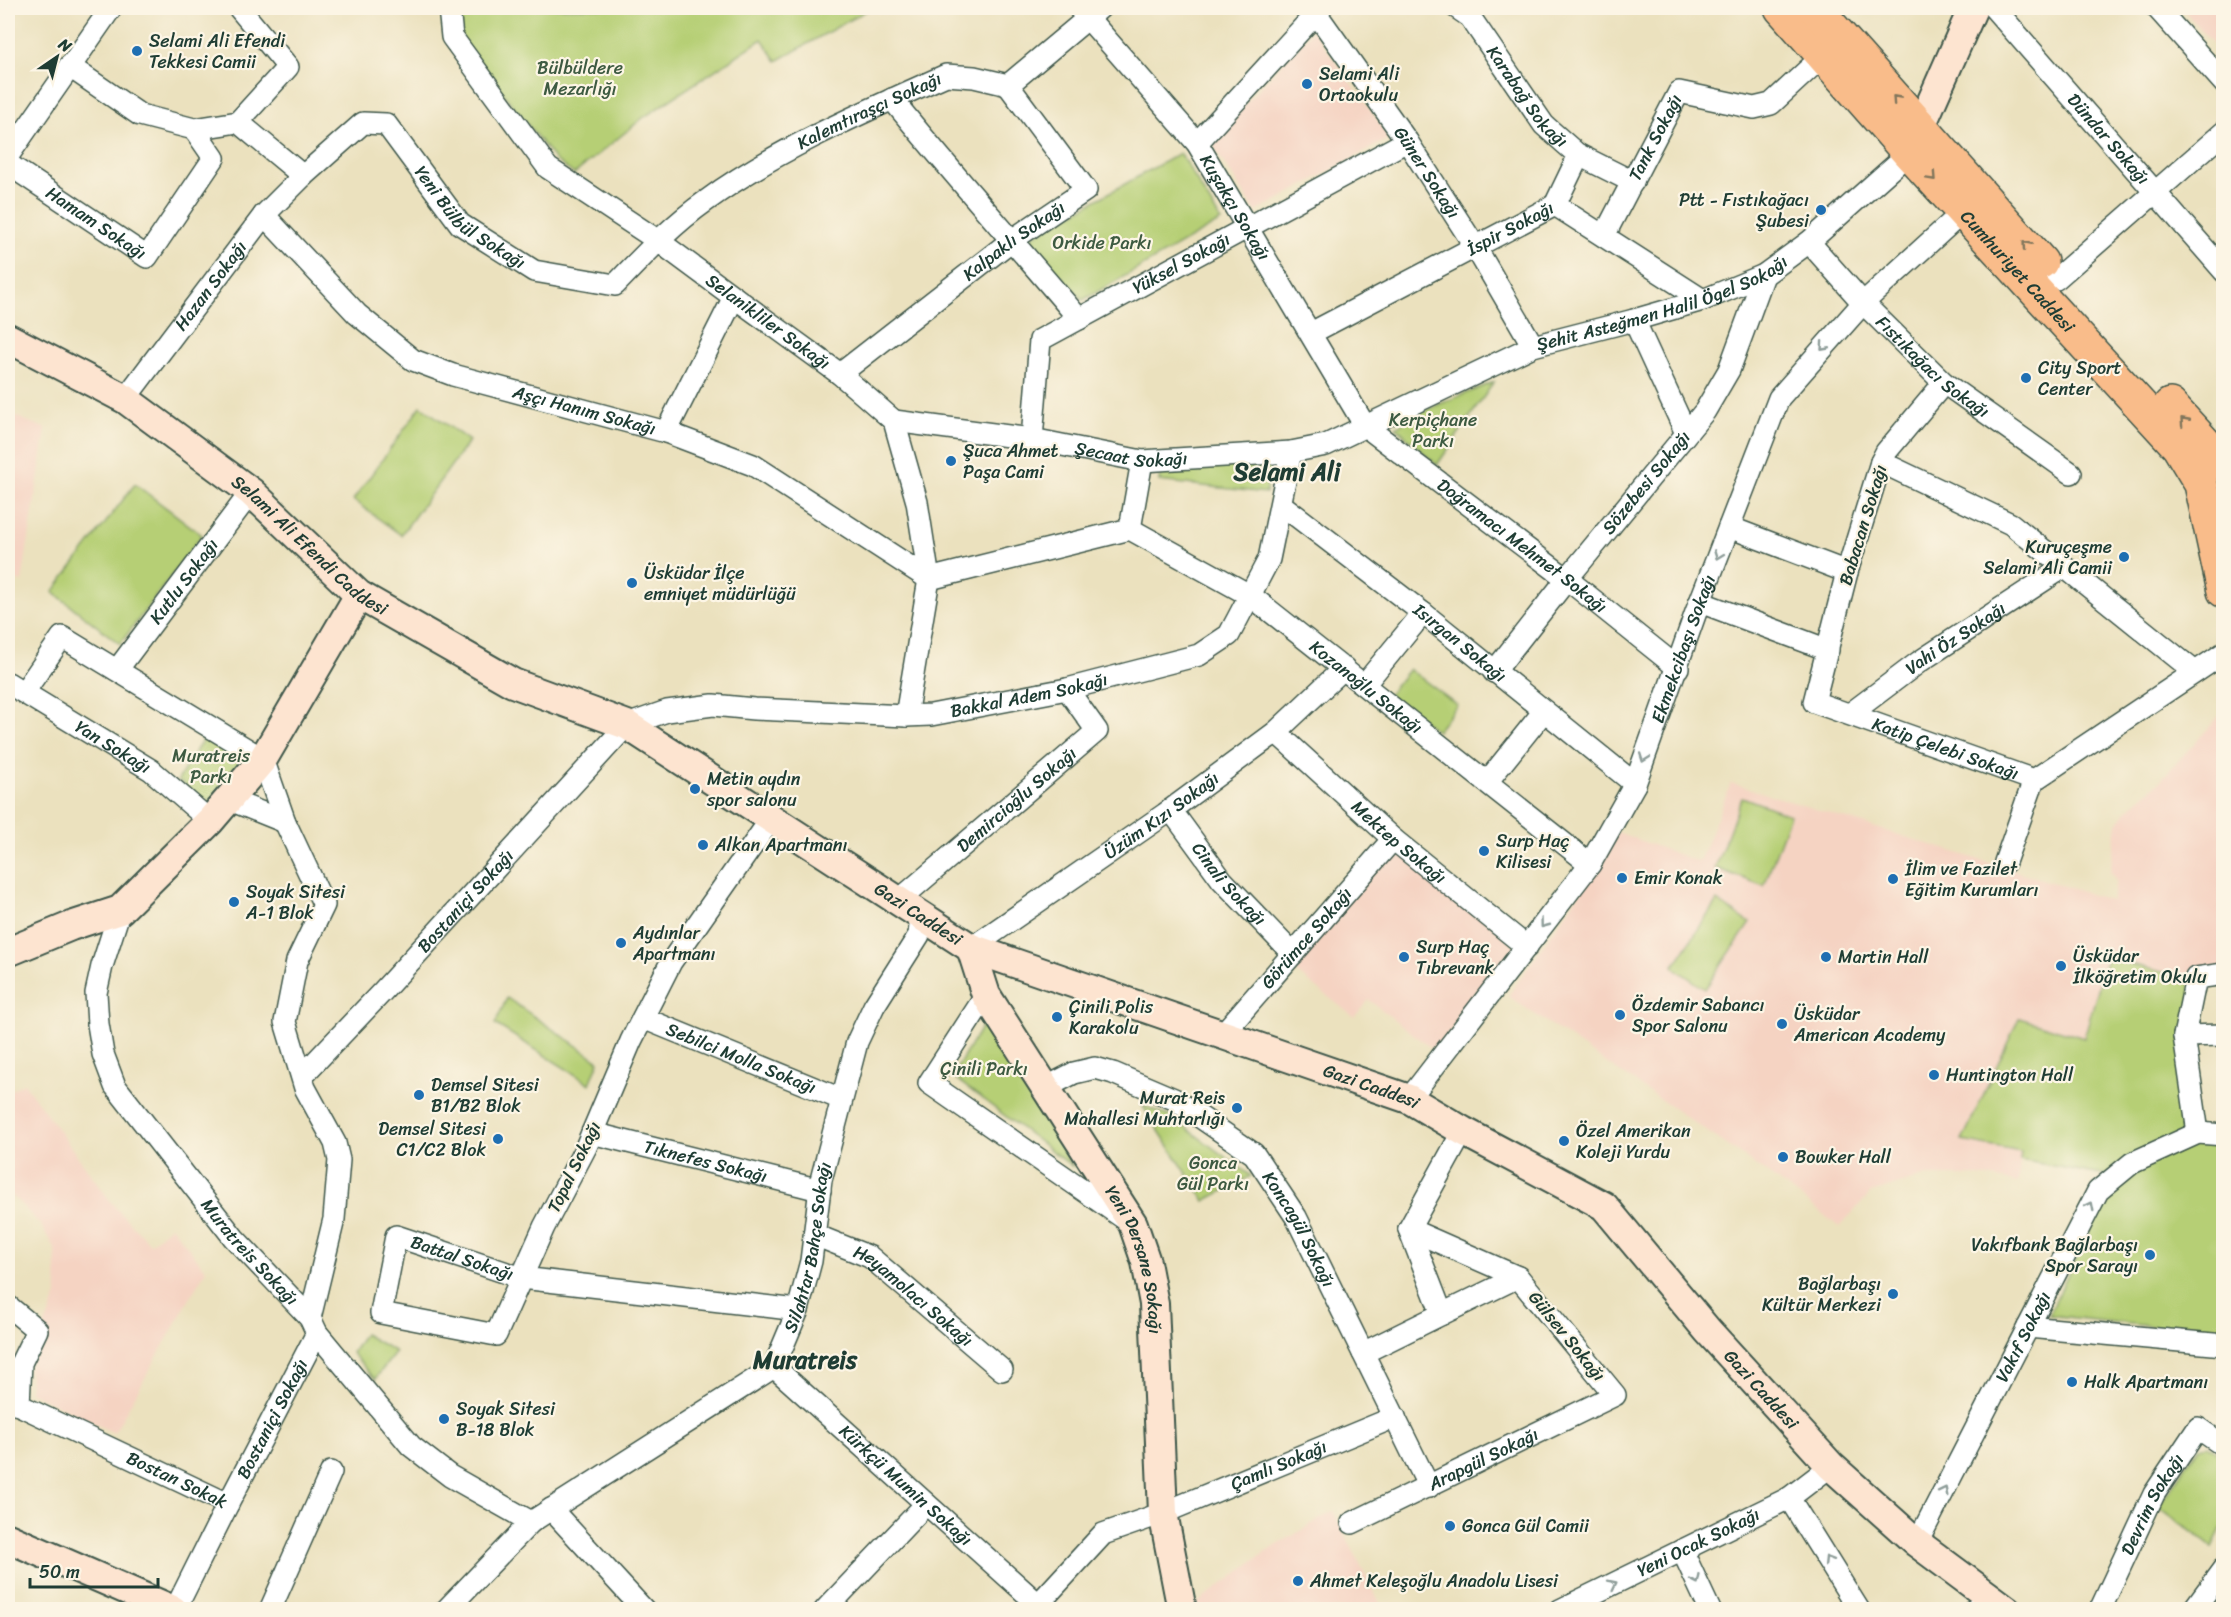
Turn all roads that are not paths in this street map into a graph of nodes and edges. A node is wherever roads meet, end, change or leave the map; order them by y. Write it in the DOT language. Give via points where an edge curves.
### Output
graph roads {
  1 [pos="111,8"];
  2 [pos="239,8"];
  3 [pos="449,8"];
  4 [pos="1457,8"];
  5 [pos="1781,8"];
  6 [pos="1815,8"];
  7 [pos="1973,8"];
  8 [pos="1994,8"];
  9 [pos="2157,8"];
  10 [pos="1316,9"];
  11 [pos="1089,11"];
  12 [pos="1824,55"];
  13 [pos="69,66"];
  14 [pos="2223,83"];
  15 [pos="1008,85"];
  16 [pos="892,99"];
  17 [pos="238,122"];
  18 [pos="194,129"];
  19 [pos="2223,132"];
  20 [pos="1915,140"];
  21 [pos="1407,141"];
  22 [pos="1197,143"];
  23 [pos="1579,155"];
  24 [pos="8,156"];
  25 [pos="8,164"];
  26 [pos="303,176"];
  27 [pos="1633,182"];
  28 [pos="2154,192"];
  29 [pos="1554,205"];
  30 [pos="1964,211"];
  31 [pos="264,215"];
  32 [pos="1247,227"];
  33 [pos="1604,236"];
  34 [pos="657,240"];
  35 [pos="1012,240"];
  36 [pos="1809,242"];
  37 [pos="1476,248"];
  38 [pos="2223,272"];
  39 [pos="1764,275"];
  40 [pos="2056,279"];
  41 [pos="734,297"];
  42 [pos="1703,300"];
  43 [pos="1863,303"];
  44 [pos="1079,319"];
  45 [pos="1634,320"];
  46 [pos="1311,333"];
  47 [pos="8,338"];
  48 [pos="1533,346"];
  49 [pos="840,374"];
  50 [pos="1944,383"];
  51 [pos="125,399"];
  52 [pos="894,421"];
  53 [pos="1365,426"];
  54 [pos="666,432"];
  55 [pos="1686,433"];
  56 [pos="1032,439"];
  57 [pos="2178,446"];
  58 [pos="1291,452"];
  59 [pos="1142,461"];
  60 [pos="1881,462"];
  61 [pos="2223,464"];
  62 [pos="2223,470"];
  63 [pos="2070,473"];
  64 [pos="251,492"];
  65 [pos="1282,505"];
  66 [pos="1729,527"];
  67 [pos="1130,529"];
  68 [pos="2064,567"];
  69 [pos="1847,572"];
  70 [pos="929,579"];
  71 [pos="1568,579"];
  72 [pos="2223,591"];
  73 [pos="359,596"];
  74 [pos="1251,596"];
  75 [pos="1700,602"];
  76 [pos="1422,613"];
  77 [pos="1828,650"];
  78 [pos="2223,653"];
  79 [pos="1678,668"];
  80 [pos="1344,669"];
  81 [pos="117,670"];
  82 [pos="1494,672"];
  83 [pos="2195,672"];
  84 [pos="1364,685"];
  85 [pos="16,688"];
  86 [pos="1067,689"];
  87 [pos="1814,702"];
  88 [pos="1544,711"];
  89 [pos="1850,714"];
  90 [pos="906,716"];
  91 [pos="627,725"];
  92 [pos="1276,732"];
  93 [pos="263,759"];
  94 [pos="2034,780"];
  95 [pos="1487,782"];
  96 [pos="1635,784"];
  97 [pos="230,800"];
  98 [pos="1171,810"];
  99 [pos="771,819"];
  100 [pos="210,822"];
  101 [pos="285,822"];
  102 [pos="1393,839"];
  103 [pos="2005,862"];
  104 [pos="1590,864"];
  105 [pos="909,908"];
  106 [pos="120,910"];
  107 [pos="10,946"];
  108 [pos="1527,947"];
  109 [pos="971,948"];
  110 [pos="1293,954"];
  111 [pos="2223,974"];
  112 [pos="986,995"];
  113 [pos="643,1018"];
  114 [pos="2223,1035"];
  115 [pos="1221,1036"];
  116 [pos="2184,1036"];
  117 [pos="303,1075"];
  118 [pos="1045,1088"];
  119 [pos="841,1099"];
  120 [pos="1409,1099"];
  121 [pos="1463,1131"];
  122 [pos="592,1133"];
  123 [pos="2198,1133"];
  124 [pos="2223,1135"];
  125 [pos="820,1190"];
  126 [pos="1133,1224"];
  127 [pos="1409,1229"];
  128 [pos="816,1234"];
  129 [pos="1518,1277"];
  130 [pos="522,1278"];
  131 [pos="8,1306"];
  132 [pos="798,1310"];
  133 [pos="1442,1314"];
  134 [pos="313,1326"];
  135 [pos="2028,1327"];
  136 [pos="2223,1345"];
  137 [pos="1363,1353"];
  138 [pos="774,1367"];
  139 [pos="1002,1370"];
  140 [pos="1615,1395"];
  141 [pos="14,1404"];
  142 [pos="1395,1417"];
  143 [pos="2223,1446"];
  144 [pos="1831,1466"];
  145 [pos="331,1472"];
  146 [pos="1429,1487"];
  147 [pos="1789,1498"];
  148 [pos="228,1504"];
  149 [pos="926,1504"];
  150 [pos="551,1509"];
  151 [pos="1163,1513"];
  152 [pos="531,1522"];
  153 [pos="1352,1523"];
  154 [pos="8,1538"];
  155 [pos="1917,1544"];
  156 [pos="1682,1550"];
  157 [pos="2223,1568"];
  158 [pos="1991,1606"];
  159 [pos="1035,1607"];
  160 [pos="174,1610"];
  161 [pos="270,1610"];
  162 [pos="446,1610"];
  163 [pos="644,1610"];
  164 [pos="825,1610"];
  165 [pos="1182,1610"];
  166 [pos="1560,1610"];
  167 [pos="1710,1610"];
  168 [pos="1859,1610"];
  169 [pos="2100,1610"];
  170 [pos="2193,1610"];
  1 -- 13 [label="street"];
  2 -- 17 [label="street" via="288,67"];
  3 -- 34 [label="street, Selanikliler Sokağı" via="452,38 548,168"];
  4 -- 23 [label="street, Karabağ Sokağı" via="1470,17 1544,125"];
  5 -- 12 [label="main road, Cumhuriyet Caddesi"];
  20 -- 6 [label="main road, Cumhuriyet Caddesi, one-way"];
  7 -- 20 [label="street"];
  8 -- 28 [label="street, Dündar Sokağı"];
  9 -- 14 [label="street"];
  10 -- 21 [label="street, Güner Sokağı"];
  10 -- 22 [label="street"];
  11 -- 15 [label="street"];
  11 -- 22 [label="street, Kuşakçı Sokağı"];
  12 -- 20 [label="main road, Cumhuriyet Caddesi"];
  12 -- 27 [label="street, Tank Sokağı" via="1771,104 1754,108 1679,92"];
  13 -- 18 [label="street" via="140,115"];
  13 -- 24 [label="street"];
  15 -- 16 [label="street, Kalemtıraşçı Sokağı" via="946,75"];
  15 -- 35 [label="street, Kalpaklı Sokağı" via="1086,190"];
  16 -- 34 [label="street, Kalemtıraşçı Sokağı" via="777,156 706,200"];
  16 -- 35 [label="street" via="945,166"];
  17 -- 18 [label="street"];
  17 -- 26 [label="street"];
  18 -- 25 [label="street, Hamam Sokağı" via="214,158 147,257"];
  19 -- 28 [label="street"];
  20 -- 30 [label="main road, Cumhuriyet Caddesi, one-way"];
  20 -- 36 [label="street, Şehit Asteğmen Halil Ögel Sokağı"];
  40 -- 20 [label="main road, Cumhuriyet Caddesi, one-way"];
  21 -- 32 [label="street, Yüksel Sokağı"];
  21 -- 37 [label="street, Güner Sokağı"];
  22 -- 32 [label="street, Kuşakçı Sokağı"];
  23 -- 27 [label="street, Karabağ Sokağı"];
  23 -- 29 [label="street, Karabağ Sokağı"];
  26 -- 31 [label="street, Hazan Sokağı"];
  26 -- 34 [label="street, Yeni Bülbül Sokağı" via="363,123 386,123 460,224 534,271 615,285"];
  27 -- 33 [label="street, Tank Sokağı"];
  28 -- 38 [label="street, Dündar Sokağı"];
  28 -- 40 [label="street"];
  29 -- 33 [label="street, İspir Sokağı"];
  29 -- 37 [label="street, İspir Sokağı"];
  30 -- 43 [label="street, Ekmekcibaşı Sokağı"];
  30 -- 57 [label="main road, Cumhuriyet Caddesi"];
  31 -- 51 [label="street, Hazan Sokağı"];
  31 -- 54 [label="street, Aşçı Hanım Sokağı" via="357,314 413,360 453,375"];
  32 -- 44 [label="street, Yüksel Sokağı"];
  32 -- 46 [label="street, Kuşakçı Sokağı"];
  33 -- 42 [label="street, İspir Sokağı"];
  34 -- 41 [label="street, Selanikliler Sokağı"];
  35 -- 44 [label="street"];
  35 -- 49 [label="street, Kalpaklı Sokağı"];
  36 -- 39 [label="street, Şehit Asteğmen Halil Ögel Sokağı"];
  36 -- 43 [label="street, Fıstıkağacı Sokağı"];
  37 -- 46 [label="street, İspir Sokağı"];
  37 -- 48 [label="street, Güner Sokağı"];
  39 -- 42 [label="street, Şehit Asteğmen Halil Ögel Sokağı"];
  39 -- 55 [label="street, Sözebesi Sokağı" via="1729,370 1705,411"];
  61 -- 40 [label="main road, Cumhuriyet Caddesi, one-way"];
  41 -- 49 [label="street, Selanikliler Sokağı"];
  41 -- 54 [label="street"];
  42 -- 45 [label="street, Şehit Asteğmen Halil Ögel Sokağı"];
  43 -- 50 [label="street, Fıstıkağacı Sokağı"];
  43 -- 66 [label="street, Ekmekcibaşı Sokağı, one-way" via="1779,398"];
  44 -- 56 [label="street, Yüksel Sokağı" via="1040,340"];
  45 -- 48 [label="street, Şehit Asteğmen Halil Ögel Sokağı"];
  45 -- 55 [label="street"];
  46 -- 53 [label="street, Kuşakçı Sokağı"];
  47 -- 51 [label="street, Selami Ali Efendi Caddesi"];
  48 -- 53 [label="street, Şehit Asteğmen Halil Ögel Sokağı"];
  49 -- 52 [label="street, Selanikliler Sokağı"];
  50 -- 60 [label="street, Babacan Sokağı"];
  50 -- 63 [label="street, Fıstıkağacı Sokağı"];
  51 -- 64 [label="street, Selami Ali Efendi Caddesi"];
  52 -- 56 [label="street, Şecaat Sokağı"];
  52 -- 70 [label="street" via="917,502"];
  53 -- 58 [label="street, Şecaat Sokağı" via="1326,445"];
  53 -- 71 [label="street, Doğramacı Mehmet Sokağı"];
  54 -- 70 [label="street, Aşçı Hanım Sokağı" via="753,465"];
  55 -- 71 [label="street, Sözebesi Sokağı"];
  56 -- 59 [label="street, Şecaat Sokağı"];
  57 -- 62 [label="street"];
  57 -- 72 [label="main road, Cumhuriyet Caddesi" via="2201,484"];
  58 -- 59 [label="street, Şecaat Sokağı"];
  58 -- 65 [label="street, Bakkal Adem Sokağı"];
  59 -- 67 [label="street"];
  60 -- 68 [label="street" via="2011,524"];
  60 -- 69 [label="street, Babacan Sokağı"];
  64 -- 73 [label="street, Selami Ali Efendi Caddesi"];
  64 -- 81 [label="street, Kutlu Sokağı"];
  65 -- 74 [label="street, Bakkal Adem Sokağı" via="1269,559"];
  65 -- 76 [label="street, Isırgan Sokağı"];
  66 -- 69 [label="street"];
  66 -- 75 [label="street, Ekmekcibaşı Sokağı, one-way"];
  67 -- 70 [label="street"];
  67 -- 74 [label="street, Kozanoğlu Sokağı"];
  68 -- 83 [label="street"];
  68 -- 89 [label="street, Vahi Öz Sokağı" via="1919,662"];
  69 -- 77 [label="street, Babacan Sokağı"];
  70 -- 90 [label="street"];
  71 -- 79 [label="street, Doğramacı Mehmet Sokağı"];
  71 -- 82 [label="street, Sözebesi Sokağı"];
  73 -- 91 [label="street, Selami Ali Efendi Caddesi" via="513,683"];
  73 -- 93 [label="street"];
  74 -- 80 [label="street, Kozanoğlu Sokağı"];
  74 -- 86 [label="street, Bakkal Adem Sokağı" via="1229,635 1199,655"];
  75 -- 77 [label="street"];
  75 -- 79 [label="street, Ekmekcibaşı Sokağı"];
  76 -- 82 [label="street, Isırgan Sokağı"];
  76 -- 84 [label="street"];
  77 -- 87 [label="street, Babacan Sokağı"];
  78 -- 83 [label="street, Katip Çelebi Sokağı"];
  79 -- 96 [label="street, Ekmekcibaşı Sokağı, one-way"];
  80 -- 84 [label="street, Kozanoğlu Sokağı"];
  80 -- 92 [label="street, Üzüm Kızı Sokağı"];
  81 -- 85 [label="street" via="62,637"];
  81 -- 93 [label="street"];
  82 -- 88 [label="street, Isırgan Sokağı"];
  83 -- 94 [label="street, Katip Çelebi Sokağı"];
  84 -- 95 [label="street, Kozanoğlu Sokağı"];
  85 -- 100 [label="street, Yan Sokağı" via="152,770"];
  86 -- 90 [label="street, Bakkal Adem Sokağı" via="931,715"];
  86 -- 105 [label="street, Demircioğlu Sokağı" via="1096,731"];
  87 -- 89 [label="street, Katip Çelebi Sokağı"];
  88 -- 95 [label="street"];
  88 -- 96 [label="street, Isırgan Sokağı"];
  89 -- 94 [label="street, Katip Çelebi Sokağı"];
  90 -- 91 [label="street, Bakkal Adem Sokağı" via="713,705 667,711"];
  91 -- 99 [label="street, Gazi Caddesi"];
  91 -- 117 [label="street, Bostaniçi Sokağı"];
  92 -- 98 [label="street, Üzüm Kızı Sokağı"];
  92 -- 102 [label="street, Mektep Sokağı"];
  93 -- 97 [label="street"];
  93 -- 101 [label="street, Bostaniçi Sokağı"];
  94 -- 103 [label="street"];
  95 -- 104 [label="street, Kozanoğlu Sokağı"];
  96 -- 104 [label="street, Ekmekcibaşı Sokağı"];
  97 -- 100 [label="street"];
  97 -- 101 [label="street"];
  98 -- 109 [label="street, Üzüm Kızı Sokağı"];
  98 -- 110 [label="street, Cinali Sokağı" via="1222,880"];
  99 -- 105 [label="street, Gazi Caddesi"];
  99 -- 113 [label="street, Topal Sokağı" via="671,962"];
  100 -- 106 [label="street"];
  101 -- 117 [label="street, Bostaniçi Sokağı" via="324,905 297,961 285,1022"];
  102 -- 108 [label="street, Mektep Sokağı"];
  102 -- 110 [label="street, Görümce Sokağı"];
  104 -- 108 [label="street, Ekmekcibaşı Sokağı, one-way"];
  105 -- 109 [label="street, Gazi Caddesi"];
  105 -- 119 [label="street, Silahtar Bahçe Sokağı" via="919,936 874,1006 857,1042"];
  106 -- 107 [label="street"];
  106 -- 134 [label="street, Muratreis Sokağı" via="96,993 104,1054 115,1086 234,1238"];
  108 -- 120 [label="street, Ekmekcibaşı Sokağı"];
  109 -- 112 [label="street, Yeni Dersane Sokağı"];
  109 -- 115 [label="street, Gazi Caddesi"];
  110 -- 115 [label="street, Görümce Sokağı"];
  111 -- 116 [label="street" via="2196,978"];
  112 -- 118 [label="street, Yeni Dersane Sokağı"];
  112 -- 126 [label="street" via="929,1083"];
  113 -- 119 [label="street, Sebilci Molla Sokağı"];
  113 -- 122 [label="street, Topal Sokağı"];
  114 -- 116 [label="street"];
  115 -- 120 [label="street, Gazi Caddesi"];
  116 -- 123 [label="street"];
  117 -- 134 [label="street, Bostaniçi Sokağı" via="305,1088 335,1143 339,1160 334,1219"];
  118 -- 126 [label="street, Yeni Dersane Sokağı"];
  118 -- 137 [label="street, Koncagül Sokağı" via="1074,1073 1095,1068 1113,1072 1174,1099 1254,1154 1296,1217"];
  119 -- 125 [label="street, Silahtar Bahçe Sokağı"];
  120 -- 121 [label="street, Gazi Caddesi"];
  121 -- 127 [label="street"];
  121 -- 144 [label="street, Gazi Caddesi" via="1604,1206 1708,1331"];
  122 -- 125 [label="street, Tıknefes Sokağı"];
  122 -- 130 [label="street, Topal Sokağı"];
  123 -- 124 [label="street, Vakıf Sokağı"];
  135 -- 123 [label="street, Vakıf Sokağı, one-way" via="2098,1191 2132,1163"];
  125 -- 128 [label="street, Silahtar Bahçe Sokağı"];
  126 -- 151 [label="street, Yeni Dersane Sokağı" via="1155,1304"];
  127 -- 129 [label="street, Gülsev Sokağı"];
  127 -- 133 [label="street"];
  128 -- 132 [label="street, Silahtar Bahçe Sokağı"];
  128 -- 139 [label="street, Heyamolacı Sokağı" via="870,1257"];
  129 -- 133 [label="street, Gülsev Sokağı"];
  129 -- 140 [label="street, Gülsev Sokağı"];
  130 -- 130 [label="street, Battal Sokağı" via="396,1236 381,1313 496,1335"];
  130 -- 132 [label="street"];
  131 -- 141 [label="street" via="37,1330 21,1363"];
  132 -- 138 [label="street, Silahtar Bahçe Sokağı"];
  133 -- 137 [label="street, Gülsev Sokağı"];
  134 -- 148 [label="street, Bostaniçi Sokağı"];
  134 -- 152 [label="street, Muratreis Sokağı" via="411,1446 450,1476"];
  135 -- 136 [label="street"];
  155 -- 135 [label="street, Vakıf Sokağı, one-way"];
  137 -- 142 [label="street, Koncagül Sokağı"];
  138 -- 149 [label="street, Kürkçü Mumin Sokağı"];
  138 -- 150 [label="street"];
  140 -- 146 [label="street, Arapgül Sokağı"];
  141 -- 148 [label="street, Bostan Sokak"];
  142 -- 146 [label="street, Koncagül Sokağı"];
  142 -- 151 [label="street, Çamlı Sokağı"];
  143 -- 169 [label="street, Devrim Sokağı" via="2198,1428 2154,1494"];
  144 -- 147 [label="street, Yeni Ocak Sokağı"];
  144 -- 155 [label="street, Gazi Caddesi"];
  145 -- 161 [label="street"];
  146 -- 153 [label="street, Arapgül Sokağı"];
  147 -- 156 [label="street, Yeni Ocak Sokağı"];
  168 -- 147 [label="street, one-way"];
  148 -- 160 [label="street, Bostan Sokak"];
  149 -- 159 [label="street, Kürkçü Mumin Sokağı"];
  149 -- 164 [label="street"];
  150 -- 152 [label="street"];
  150 -- 163 [label="street"];
  151 -- 159 [label="street, Çamlı Sokağı" via="1103,1534"];
  151 -- 165 [label="street, Yeni Dersane Sokağı"];
  152 -- 162 [label="street"];
  154 -- 160 [label="street"];
  155 -- 158 [label="street, Gazi Caddesi"];
  166 -- 156 [label="street, Yeni Ocak Sokağı, one-way"];
  156 -- 167 [label="street, one-way"];
  157 -- 170 [label="street"];
}
